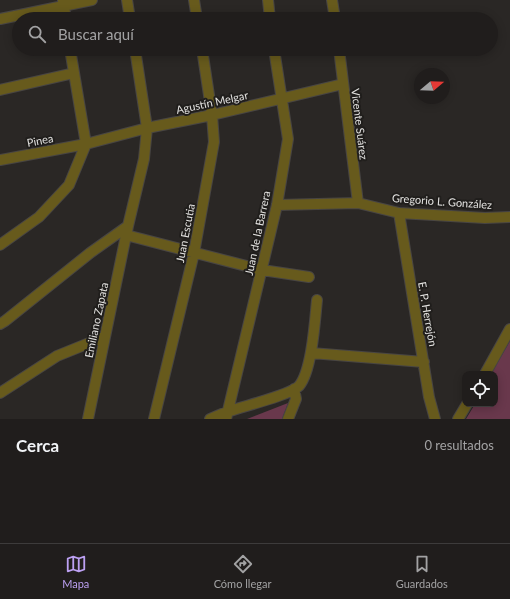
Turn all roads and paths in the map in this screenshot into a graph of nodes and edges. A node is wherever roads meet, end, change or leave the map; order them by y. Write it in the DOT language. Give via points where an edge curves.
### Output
graph roads {
  1 [pos="92,0"];
  2 [pos="127,0"];
  3 [pos="194,0"];
  4 [pos="268,0"];
  5 [pos="332,0"];
  6 [pos="64,3"];
  7 [pos="28,12"];
  8 [pos="129,12"];
  9 [pos="196,12"];
  10 [pos="269,12"];
  11 [pos="334,12"];
  12 [pos="12,16"];
  13 [pos="0,19"];
  14 [pos="71,56"];
  15 [pos="136,56"];
  16 [pos="203,56"];
  17 [pos="275,56"];
  18 [pos="340,56"];
  19 [pos="74,73"];
  20 [pos="343,84"];
  21 [pos="0,90"];
  22 [pos="281,98"];
  23 [pos="212,115"];
  24 [pos="147,128"];
  25 [pos="86,144"];
  26 [pos="0,160"];
  27 [pos="358,202"];
  28 [pos="277,205"];
  29 [pos="399,213"];
  30 [pos="510,217"];
  31 [pos="127,231"];
  32 [pos="0,244"];
  33 [pos="194,254"];
  34 [pos="262,270"];
  35 [pos="309,277"];
  36 [pos="317,300"];
  37 [pos="0,324"];
  38 [pos="510,328"];
  39 [pos="104,336"];
  40 [pos="311,353"];
  41 [pos="424,362"];
  42 [pos="487,371"];
  43 [pos="294,389"];
  44 [pos="0,393"];
  45 [pos="465,407"];
  46 [pos="228,415"];
  47 [pos="88,419"];
  48 [pos="154,419"];
  49 [pos="210,419"];
  50 [pos="288,419"];
  51 [pos="435,419"];
  52 [pos="458,419"];
  1 -- 6 [label="street"];
  2 -- 8 [label="street"];
  3 -- 9 [label="street"];
  4 -- 10 [label="street"];
  5 -- 11 [label="street"];
  6 -- 7 [label="street"];
  12 -- 13 [label="street"];
  14 -- 19 [label="street"];
  15 -- 24 [label="street, Emiliano Zapata"];
  16 -- 23 [label="street, Juan Escutia"];
  17 -- 22 [label="street, Juan de la Barrera"];
  18 -- 20 [label="street, Vicente Suárez"];
  19 -- 21 [label="street"];
  19 -- 25 [label="street"];
  20 -- 22 [label="street, Agustín Melgar"];
  20 -- 27 [label="street, Vicente Suárez"];
  22 -- 23 [label="street, Agustín Melgar"];
  22 -- 28 [label="street, Juan de la Barrera" via="288,139"];
  23 -- 24 [label="street, Agustín Melgar"];
  23 -- 33 [label="street, Juan Escutia" via="214,142"];
  24 -- 25 [label="street, Agustín Melgar"];
  24 -- 31 [label="street, Emiliano Zapata" via="144,159"];
  25 -- 26 [label="street, Pinea"];
  25 -- 32 [label="street" via="69,186 39,217"];
  27 -- 28 [label="street, Gregorio L. González"];
  27 -- 29 [label="street, Gregorio L. González"];
  28 -- 34 [label="street, Juan de la Barrera"];
  29 -- 30 [label="street, Gregorio L. González"];
  29 -- 41 [label="street, E. P. Herrejón"];
  31 -- 33 [label="street"];
  31 -- 37 [label="street" via="90,253"];
  31 -- 39 [label="street, Emiliano Zapata"];
  33 -- 34 [label="street"];
  33 -- 48 [label="street, Juan Escutia"];
  34 -- 35 [label="street"];
  34 -- 46 [label="street, Juan de la Barrera"];
  36 -- 40 [label="street"];
  38 -- 42 [label="street"];
  39 -- 44 [label="street" via="57,356"];
  39 -- 47 [label="street, Emiliano Zapata"];
  40 -- 41 [label="street"];
  40 -- 43 [label="street" via="299,386"];
  41 -- 51 [label="street, E. P. Herrejón"];
  43 -- 46 [label="street"];
  43 -- 50 [label="street" via="296,400"];
  45 -- 52 [label="street"];
  46 -- 49 [label="street"];
}
